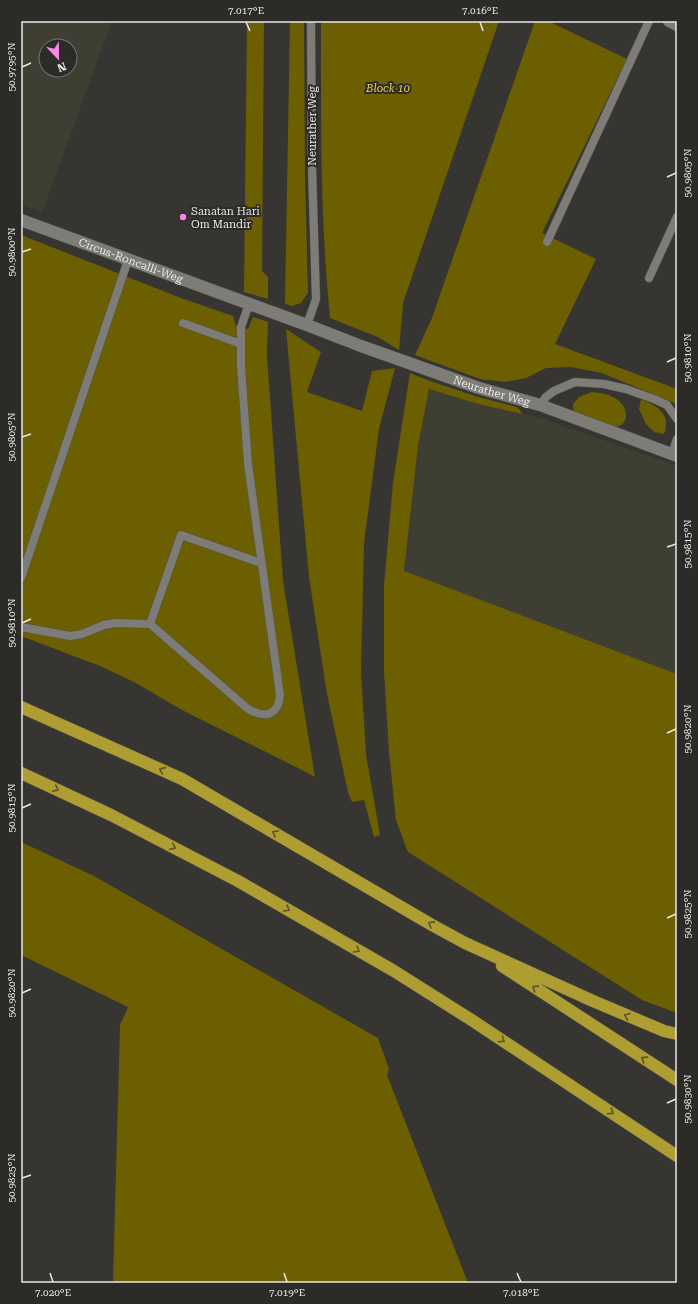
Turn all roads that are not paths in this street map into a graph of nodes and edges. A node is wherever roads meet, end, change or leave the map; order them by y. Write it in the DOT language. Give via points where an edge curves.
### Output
graph roads {
  1 [pos="311,21"];
  2 [pos="649,21"];
  3 [pos="669,21"];
  4 [pos="677,25"];
  5 [pos="677,217"];
  6 [pos="21,220"];
  7 [pos="546,242"];
  8 [pos="128,260"];
  9 [pos="649,278"];
  10 [pos="245,302"];
  11 [pos="183,323"];
  12 [pos="307,325"];
  13 [pos="241,344"];
  14 [pos="540,405"];
  15 [pos="677,419"];
  16 [pos="677,439"];
  17 [pos="675,455"];
  18 [pos="261,563"];
  19 [pos="21,578"];
  20 [pos="150,624"];
  21 [pos="21,628"];
  22 [pos="21,707"];
  23 [pos="21,773"];
  24 [pos="465,942"];
  25 [pos="677,1034"];
  26 [pos="677,1080"];
  27 [pos="677,1156"];
  1 -- 12 [label="lane, Neurather Weg" via="316,299"];
  2 -- 7 [label="lane"];
  3 -- 4 [label="street"];
  5 -- 9 [label="lane"];
  6 -- 8 [label="street, Circus-Roncalli-Weg"];
  8 -- 10 [label="street, Circus-Roncalli-Weg"];
  8 -- 19 [label="lane"];
  10 -- 12 [label="street, Neurather Weg"];
  10 -- 13 [label="lane"];
  11 -- 13 [label="lane"];
  12 -- 14 [label="street, Neurather Weg" via="479,388"];
  13 -- 18 [label="lane" via="248,464"];
  14 -- 15 [label="lane" via="554,391 574,382 604,384 654,399 667,406"];
  14 -- 17 [label="street, Neurather Weg"];
  16 -- 17 [label="lane"];
  18 -- 20 [label="lane" via="181,535"];
  18 -- 20 [label="lane" via="280,695 276,709 270,714 262,715 248,709"];
  20 -- 21 [label="lane" via="116,623 70,636"];
  24 -- 22 [label="highway, one-way" via="182,779"];
  23 -- 27 [label="highway, one-way" via="111,815 238,881 388,967"];
  25 -- 24 [label="highway, one-way" via="593,1001"];
  26 -- 24 [label="highway, one-way"];
}
